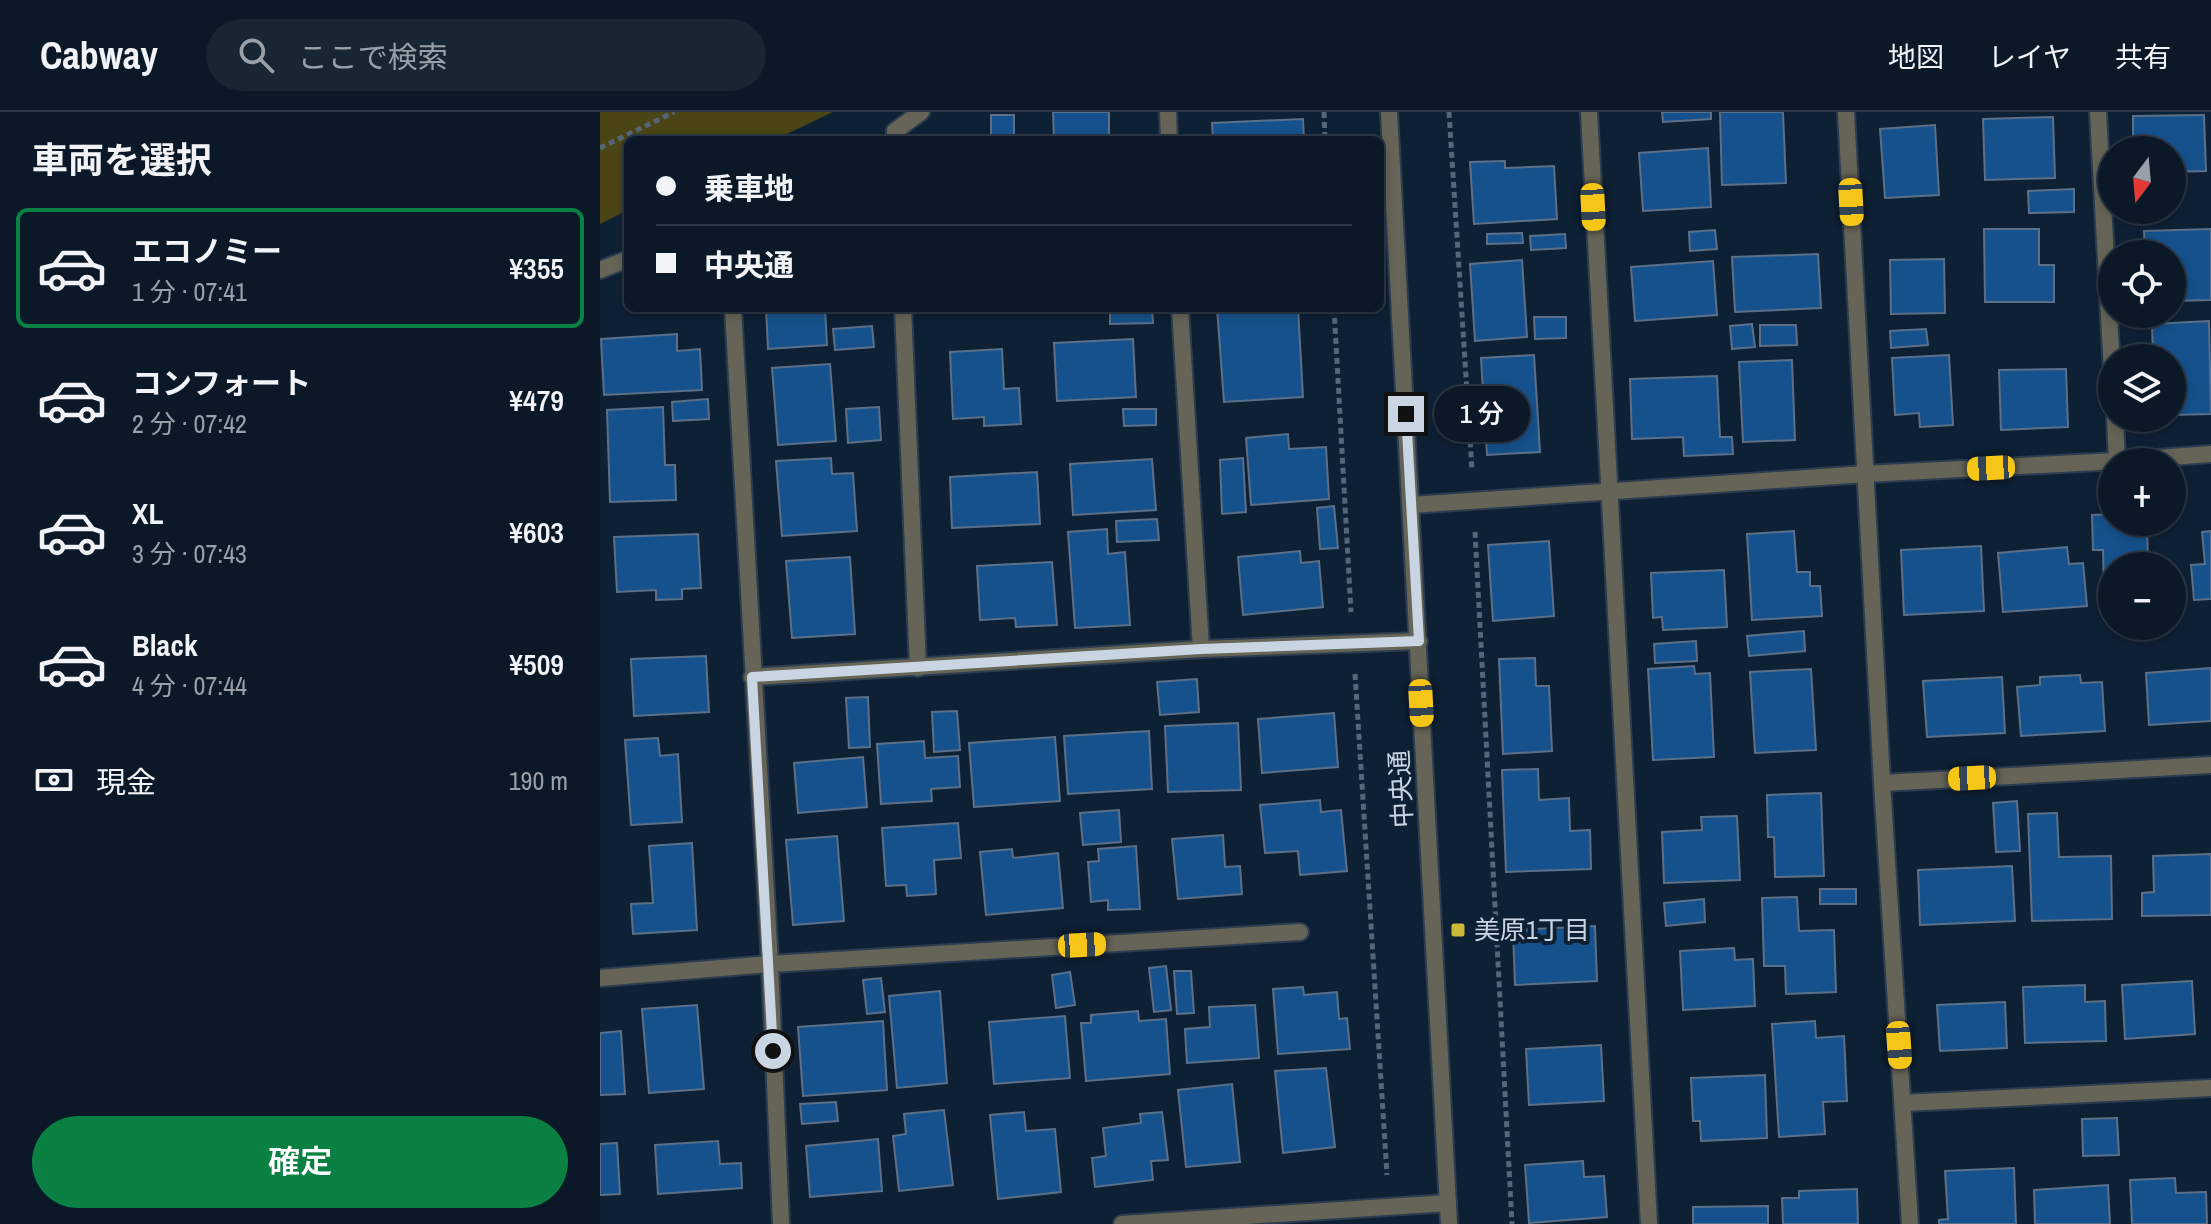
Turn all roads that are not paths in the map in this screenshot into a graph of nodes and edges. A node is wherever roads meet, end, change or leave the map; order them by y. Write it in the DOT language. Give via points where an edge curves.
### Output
graph roads {
  1 [pos="921,112"];
  2 [pos="1168,112"];
  3 [pos="1389,112"];
  4 [pos="1589,112"];
  5 [pos="1846,112"];
  6 [pos="2098,112"];
  7 [pos="895,136"];
  8 [pos="1169,136"];
  9 [pos="624,261"];
  10 [pos="600,270"];
  11 [pos="733,312"];
  12 [pos="903,312"];
  13 [pos="1180,312"];
  14 [pos="2111,344"];
  15 [pos="2211,454"];
  16 [pos="2186,456"];
  17 [pos="2098,462"];
  18 [pos="1865,474"];
  19 [pos="1607,490"];
  20 [pos="1411,505"];
  21 [pos="1419,641"];
  22 [pos="1201,649"];
  23 [pos="918,668"];
  24 [pos="752,677"];
  25 [pos="2211,765"];
  26 [pos="1882,783"];
  27 [pos="1300,932"];
  28 [pos="770,964"];
  29 [pos="600,978"];
  30 [pos="2211,1088"];
  31 [pos="1903,1103"];
  32 [pos="1448,1203"];
  33 [pos="781,1224"];
  34 [pos="1122,1224"];
  35 [pos="1449,1224"];
  36 [pos="1649,1224"];
  37 [pos="1910,1224"];
  1 -- 7 [label="street"];
  2 -- 8 [label="street"];
  3 -- 20 [label="street, 中央通"];
  4 -- 19 [label="street"];
  5 -- 18 [label="street"];
  6 -- 14 [label="street"];
  9 -- 10 [label="street"];
  11 -- 24 [label="street"];
  12 -- 23 [label="street"];
  13 -- 22 [label="street"];
  15 -- 16 [label="street"];
  17 -- 18 [label="street"];
  18 -- 19 [label="street"];
  18 -- 26 [label="street"];
  19 -- 20 [label="street"];
  19 -- 36 [label="street"];
  20 -- 21 [label="street, 中央通"];
  21 -- 22 [label="street"];
  21 -- 32 [label="street, 中央通"];
  22 -- 23 [label="street"];
  23 -- 24 [label="street"];
  24 -- 28 [label="street"];
  25 -- 26 [label="street"];
  26 -- 31 [label="street"];
  27 -- 28 [label="street"];
  28 -- 29 [label="street"];
  28 -- 33 [label="street"];
  30 -- 31 [label="street"];
  31 -- 37 [label="street"];
  32 -- 34 [label="street"];
  32 -- 35 [label="street, 中央通"];
}
